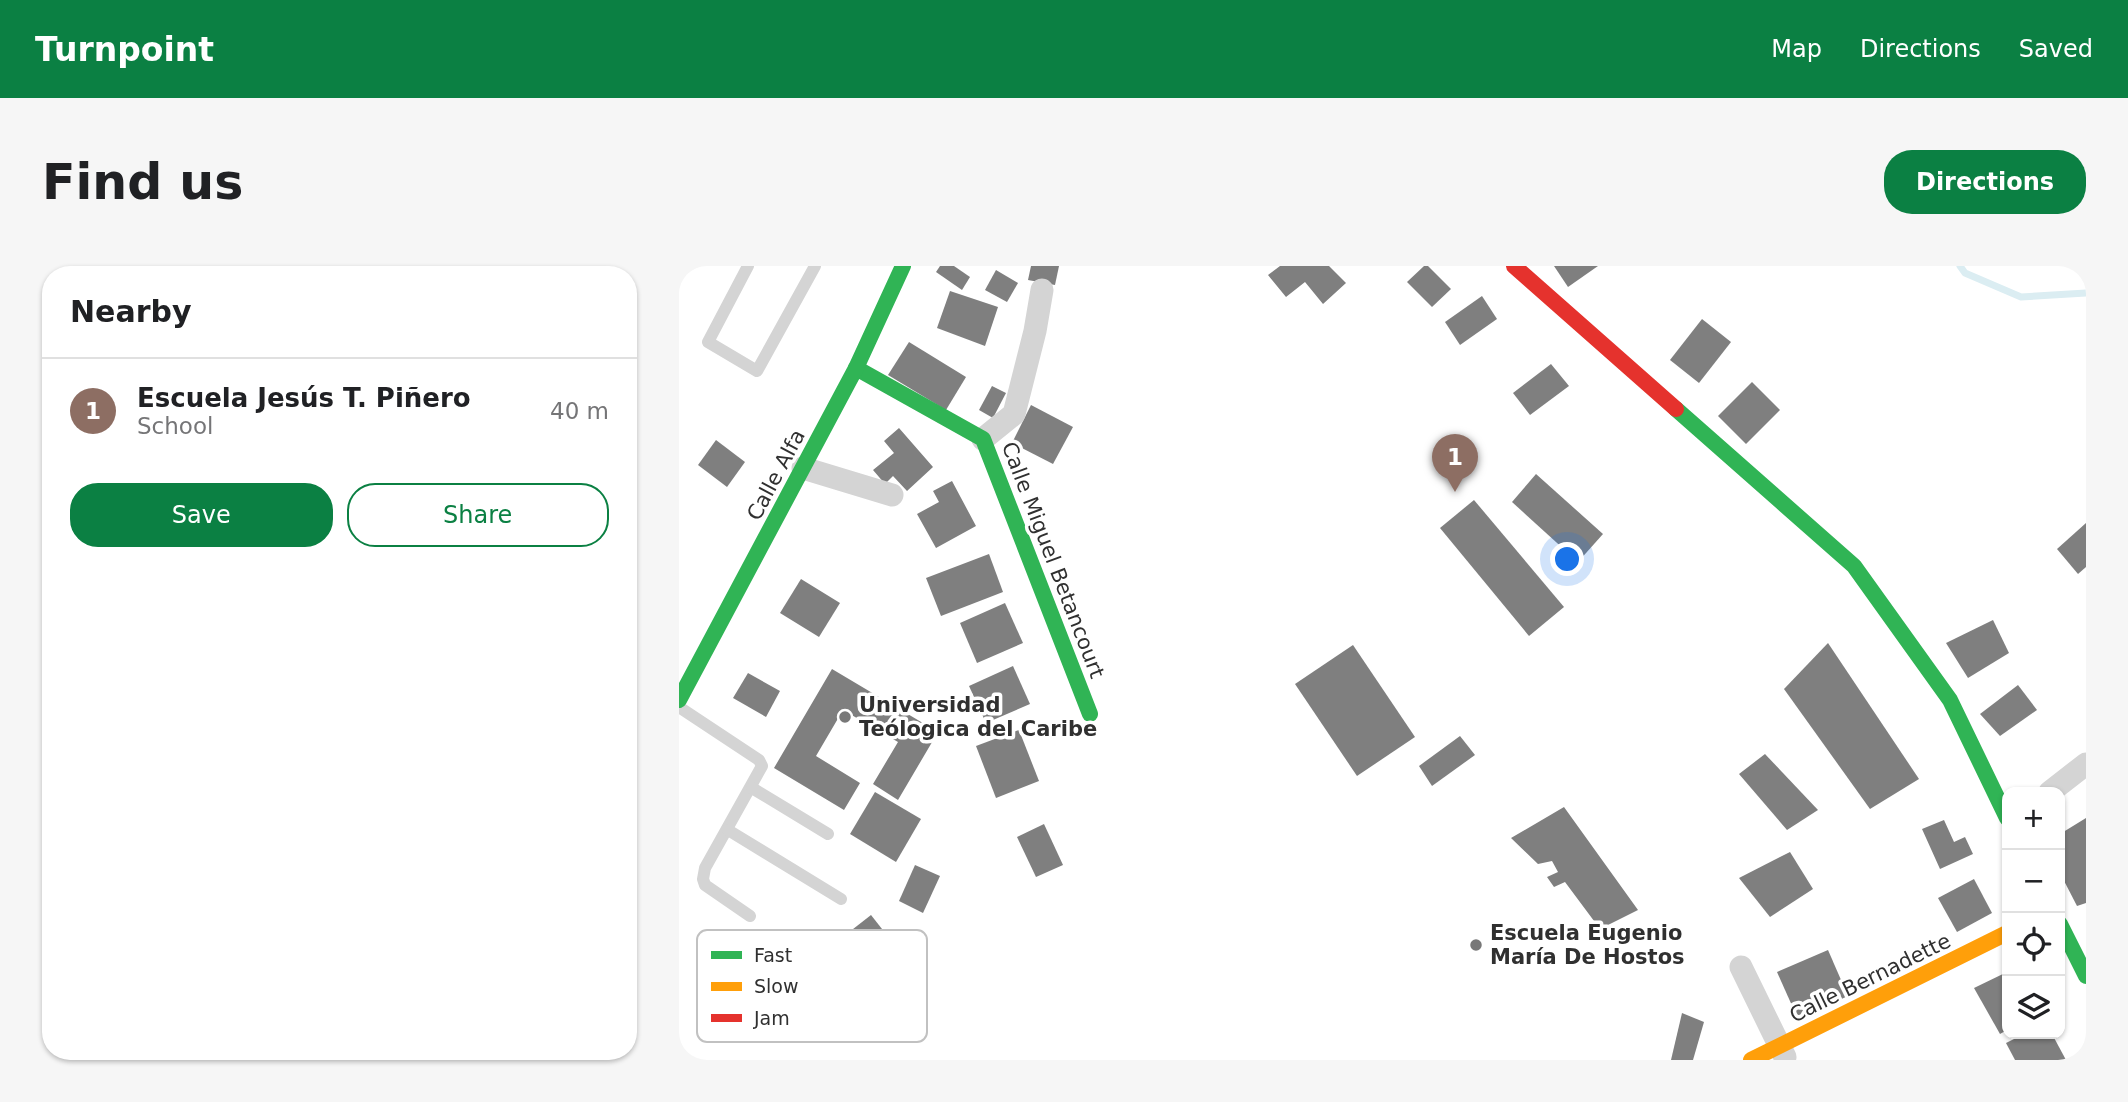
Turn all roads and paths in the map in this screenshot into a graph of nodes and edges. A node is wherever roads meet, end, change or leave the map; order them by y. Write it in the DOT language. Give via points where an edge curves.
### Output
graph roads {
  1 [pos="748,266"];
  2 [pos="815,266"];
  3 [pos="903,266"];
  4 [pos="1514,266"];
  5 [pos="1042,290"];
  6 [pos="856,368"];
  7 [pos="983,439"];
  8 [pos="803,468"];
  9 [pos="892,495"];
  10 [pos="679,700"];
  11 [pos="679,708"];
  12 [pos="1090,714"];
  13 [pos="2086,764"];
  14 [pos="2056,787"];
  15 [pos="753,788"];
  16 [pos="2002,808"];
  17 [pos="728,830"];
  18 [pos="828,834"];
  19 [pos="841,899"];
  20 [pos="750,916"];
  21 [pos="2065,934"];
  22 [pos="2002,936"];
  23 [pos="1741,967"];
  24 [pos="2086,976"];
  25 [pos="1783,1053"];
  26 [pos="1751,1060"];
  1 -- 2 [label="lane" via="708,342 757,371"];
  3 -- 6 [label="street, Calle Alfa"];
  4 -- 16 [label="street" via="1854,566 1950,700"];
  5 -- 7 [label="street" via="1014,414"];
  6 -- 7 [label="street, Calle Miguel Betancourt"];
  6 -- 8 [label="street, Calle Alfa"];
  7 -- 12 [label="street, Calle Miguel Betancourt"];
  8 -- 9 [label="street"];
  8 -- 10 [label="street, Calle Alfa"];
  11 -- 15 [label="lane" via="759,760 762,771"];
  13 -- 14 [label="street"];
  15 -- 17 [label="lane"];
  15 -- 18 [label="lane"];
  17 -- 19 [label="lane"];
  17 -- 20 [label="lane" via="703,879"];
  21 -- 24 [label="street"];
  22 -- 25 [label="street, Calle Bernadette"];
  23 -- 25 [label="street"];
  25 -- 26 [label="street, Calle Bernadette"];
}
